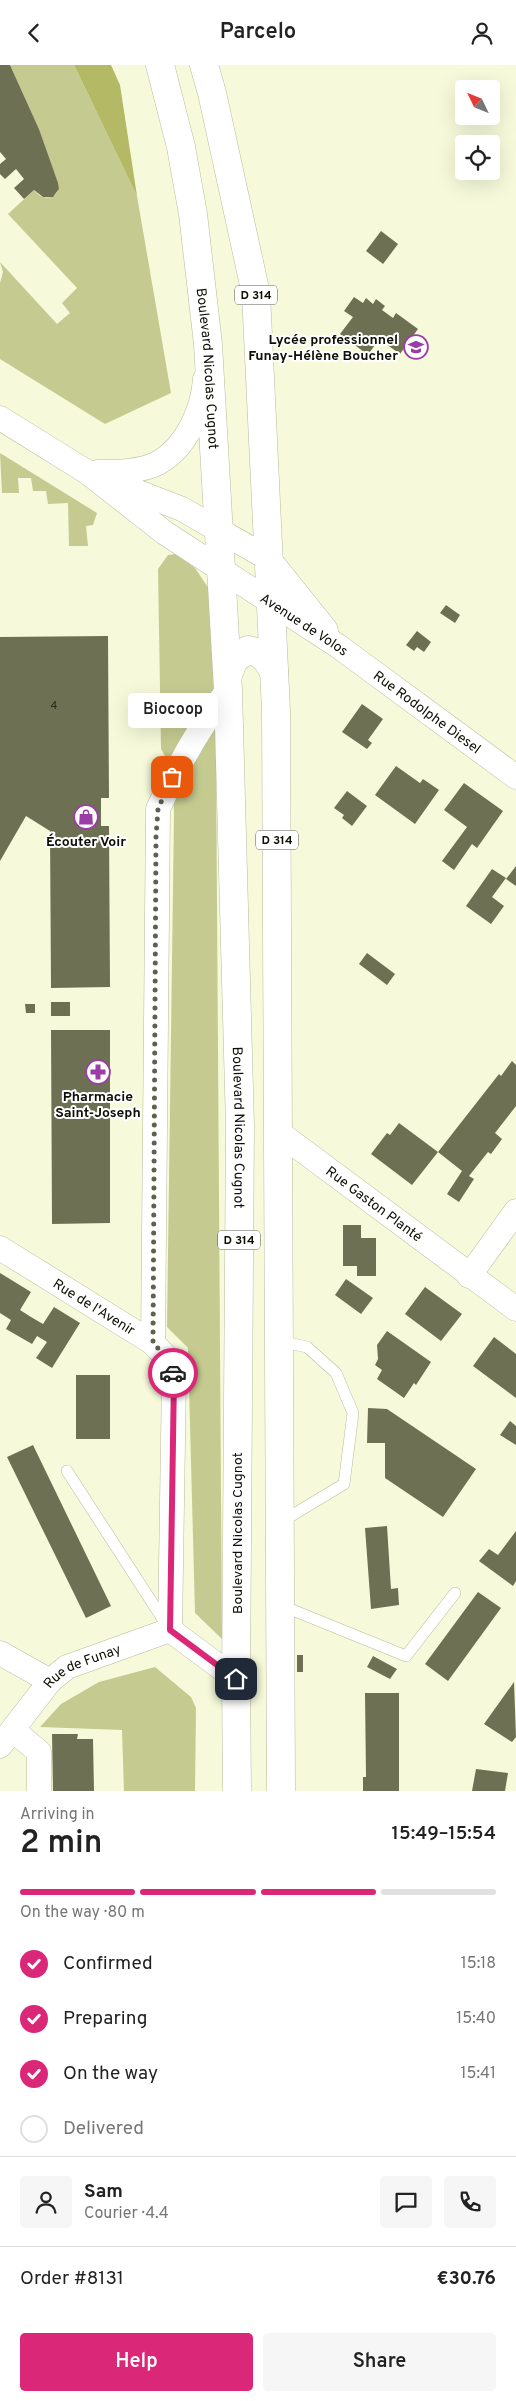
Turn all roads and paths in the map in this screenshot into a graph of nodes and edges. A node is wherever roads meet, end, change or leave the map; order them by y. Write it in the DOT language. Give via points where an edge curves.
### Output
graph roads {
  1 [pos="160,65"];
  2 [pos="204,65"];
  3 [pos="208,345"];
  4 [pos="0,418"];
  5 [pos="87,472"];
  6 [pos="220,531"];
  7 [pos="269,559"];
  8 [pos="222,571"];
  9 [pos="271,603"];
  10 [pos="338,646"];
  11 [pos="274,672"];
  12 [pos="228,682"];
  13 [pos="516,777"];
  14 [pos="278,1132"];
  15 [pos="516,1211"];
  16 [pos="0,1248"];
  17 [pos="469,1276"];
  18 [pos="516,1309"];
  19 [pos="279,1341"];
  20 [pos="153,1343"];
  21 [pos="67,1471"];
  22 [pos="280,1523"];
  23 [pos="455,1593"];
  24 [pos="280,1605"];
  25 [pos="170,1630"];
  26 [pos="0,1653"];
  27 [pos="236,1679"];
  28 [pos="50,1681"];
  29 [pos="6,1738"];
  30 [pos="39,1791"];
  31 [pos="237,1791"];
  32 [pos="281,1791"];
  1 -- 3 [label="main road, Boulevard Nicolas Cugnot / D 314" via="181,147 193,213"];
  2 -- 7 [label="main road, D 314" via="256,294"];
  3 -- 5 [label="street" via="204,393 194,423 183,439 158,463 125,471"];
  3 -- 6 [label="main road, Boulevard Nicolas Cugnot / D 314"];
  4 -- 5 [label="street, Avenue de Volos"];
  5 -- 6 [label="street, Avenue de Volos" via="182,509"];
  5 -- 8 [label="street, Avenue de Volos" via="165,533"];
  6 -- 7 [label="street, Avenue de Volos"];
  6 -- 8 [label="main road, Boulevard Nicolas Cugnot / D 314"];
  7 -- 9 [label="main road, D 314"];
  7 -- 10 [label="street, Avenue de Volos"];
  8 -- 9 [label="street, Avenue de Volos"];
  8 -- 12 [label="main road, Boulevard Nicolas Cugnot / D 314"];
  9 -- 10 [label="street, Avenue de Volos"];
  9 -- 11 [label="main road, D 314"];
  10 -- 13 [label="street, Rue Rodolphe Diesel"];
  11 -- 12 [label="main road" via="266,658 248,650 234,659"];
  11 -- 14 [label="main road, D 314"];
  12 -- 20 [label="street" via="172,777 158,809"];
  12 -- 27 [label="main road, Boulevard Nicolas Cugnot / D 314" via="240,1126"];
  14 -- 17 [label="street, Rue Gaston Planté"];
  14 -- 19 [label="main road, D 314"];
  15 -- 17 [label="street"];
  16 -- 20 [label="street, Rue de l'Avenir"];
  17 -- 18 [label="street, Rue Gaston Planté"];
  19 -- 22 [label="main road, D 314"];
  19 -- 22 [label="lane" via="307,1347 336,1373 353,1413 344,1484"];
  20 -- 25 [label="street, Rue de l'Avenir" via="166,1357 174,1377"];
  21 -- 25 [label="lane"];
  22 -- 24 [label="main road, D 314"];
  23 -- 24 [label="lane" via="406,1656"];
  24 -- 32 [label="main road, D 314"];
  25 -- 27 [label="street"];
  25 -- 28 [label="street, Rue de Funay" via="67,1667"];
  26 -- 28 [label="street"];
  27 -- 31 [label="main road, Boulevard Nicolas Cugnot / D 314"];
  28 -- 29 [label="street, Rue de Funay"];
  29 -- 30 [label="street, Rue de Funay" via="39,1752"];
}
